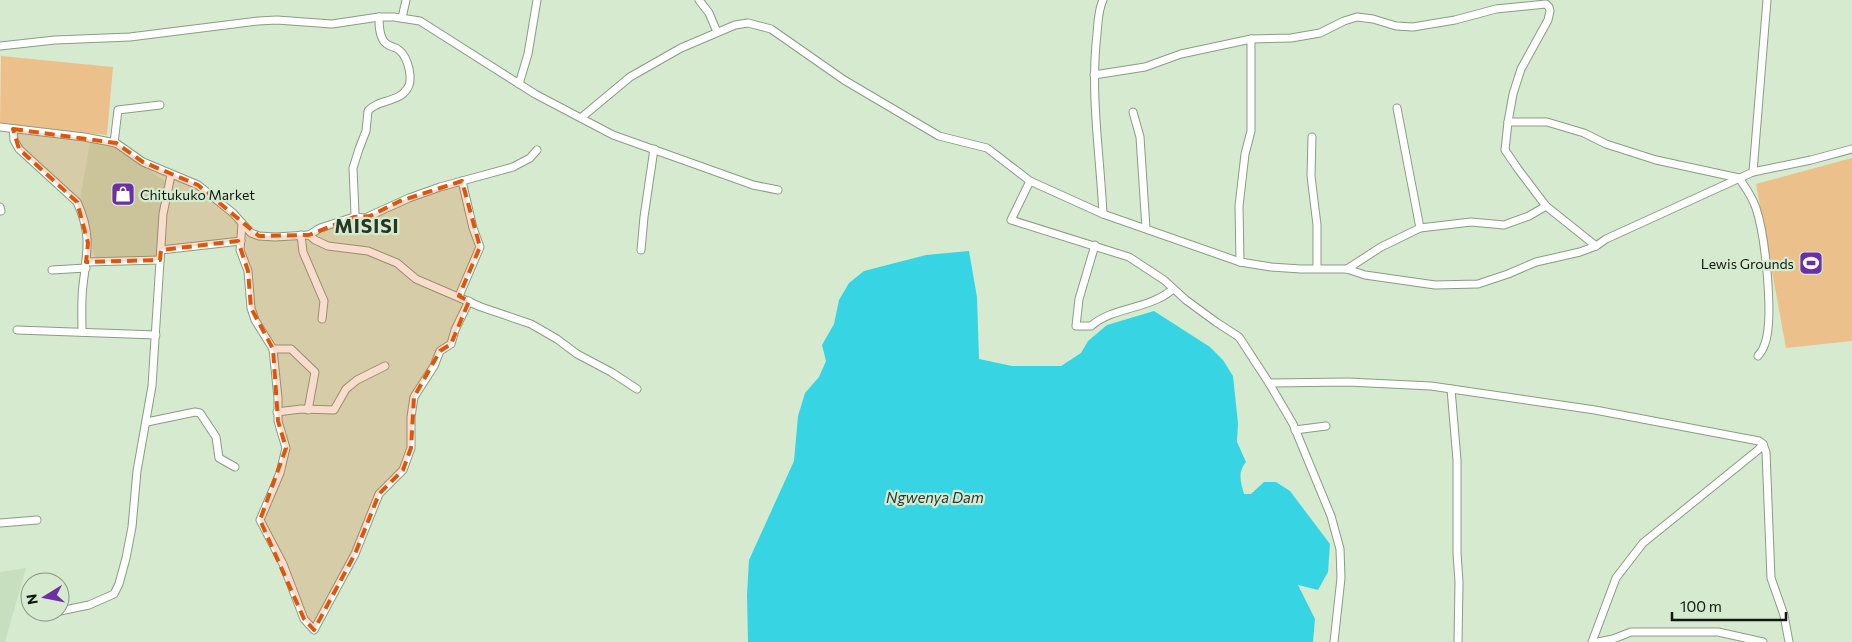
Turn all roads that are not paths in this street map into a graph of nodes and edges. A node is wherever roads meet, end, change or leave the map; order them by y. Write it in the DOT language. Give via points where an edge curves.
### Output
graph roads {
  1 [pos="406,0"];
  2 [pos="538,0"];
  3 [pos="699,0"];
  4 [pos="1103,0"];
  5 [pos="1767,0"];
  6 [pos="379,18"];
  7 [pos="402,18"];
  8 [pos="717,32"];
  9 [pos="1251,39"];
  10 [pos="0,46"];
  11 [pos="1094,75"];
  12 [pos="519,84"];
  13 [pos="160,105"];
  14 [pos="1397,108"];
  15 [pos="1133,112"];
  16 [pos="582,117"];
  17 [pos="1508,122"];
  18 [pos="0,127"];
  19 [pos="13,129"];
  20 [pos="1312,137"];
  21 [pos="114,143"];
  22 [pos="654,149"];
  23 [pos="1852,149"];
  24 [pos="537,150"];
  25 [pos="1753,172"];
  26 [pos="171,175"];
  27 [pos="1739,178"];
  28 [pos="462,181"];
  29 [pos="1030,181"];
  30 [pos="778,190"];
  31 [pos="1546,206"];
  32 [pos="1103,214"];
  33 [pos="354,217"];
  34 [pos="242,224"];
  35 [pos="1146,228"];
  36 [pos="1420,228"];
  37 [pos="305,235"];
  38 [pos="241,240"];
  39 [pos="1095,245"];
  40 [pos="1596,246"];
  41 [pos="161,250"];
  42 [pos="641,250"];
  43 [pos="160,260"];
  44 [pos="1240,262"];
  45 [pos="86,265"];
  46 [pos="1317,268"];
  47 [pos="1347,268"];
  48 [pos="52,270"];
  49 [pos="1173,289"];
  50 [pos="459,296"];
  51 [pos="469,301"];
  52 [pos="322,319"];
  53 [pos="17,330"];
  54 [pos="82,332"];
  55 [pos="156,335"];
  56 [pos="273,349"];
  57 [pos="1758,356"];
  58 [pos="385,366"];
  59 [pos="1269,383"];
  60 [pos="638,389"];
  61 [pos="1451,389"];
  62 [pos="308,410"];
  63 [pos="277,412"];
  64 [pos="147,422"];
  65 [pos="1326,426"];
  66 [pos="1295,430"];
  67 [pos="1763,444"];
  68 [pos="234,467"];
  69 [pos="37,520"];
  70 [pos="0,523"];
  71 [pos="70,609"];
  72 [pos="1334,642"];
  73 [pos="1458,642"];
  74 [pos="1592,642"];
  75 [pos="1598,642"];
  76 [pos="1763,642"];
  77 [pos="1789,642"];
  1 -- 7 [label="street"];
  2 -- 12 [label="street"];
  3 -- 8 [label="street" via="709,12"];
  4 -- 11 [label="street"];
  5 -- 25 [label="street"];
  6 -- 7 [label="street"];
  6 -- 10 [label="street" via="332,24 258,21 130,37"];
  6 -- 33 [label="street" via="383,40 388,46 398,49 406,60 409,86 402,94 376,104 368,111 366,131 353,168"];
  7 -- 12 [label="street" via="420,21"];
  8 -- 16 [label="street" via="630,77"];
  8 -- 29 [label="street" via="748,24 771,29 852,85 939,136 987,148"];
  9 -- 11 [label="street" via="1181,54 1150,66"];
  9 -- 17 [label="street" via="1291,38 1320,32 1357,17 1413,27 1496,9 1546,4 1550,11 1548,20 1520,70"];
  9 -- 44 [label="street" via="1250,131 1239,206"];
  11 -- 32 [label="street"];
  12 -- 16 [label="street"];
  13 -- 21 [label="street" via="118,110"];
  14 -- 36 [label="street"];
  15 -- 35 [label="street" via="1140,137"];
  16 -- 22 [label="street" via="613,135"];
  17 -- 27 [label="street" via="1547,122 1584,132 1606,144 1656,160"];
  17 -- 31 [label="street" via="1505,150"];
  18 -- 19 [label="street"];
  19 -- 21 [label="street"];
  19 -- 45 [label="street" via="19,149 77,202 88,243"];
  20 -- 46 [label="street"];
  21 -- 26 [label="street"];
  22 -- 30 [label="street" via="753,185"];
  22 -- 42 [label="street"];
  23 -- 25 [label="street"];
  24 -- 28 [label="street" via="523,163"];
  25 -- 27 [label="street"];
  26 -- 34 [label="street" via="198,186"];
  26 -- 41 [label="street" via="163,214"];
  27 -- 40 [label="street"];
  27 -- 57 [label="street" via="1757,209 1767,264 1768,322 1765,346"];
  28 -- 33 [label="street" via="400,201 365,218"];
  28 -- 50 [label="street" via="480,247"];
  29 -- 32 [label="street"];
  29 -- 39 [label="street" via="1012,220"];
  31 -- 36 [label="street" via="1504,225 1471,222"];
  31 -- 40 [label="street"];
  32 -- 35 [label="street"];
  33 -- 37 [label="street"];
  34 -- 37 [label="street" via="259,236"];
  34 -- 38 [label="street"];
  35 -- 44 [label="street"];
  36 -- 47 [label="street"];
  37 -- 50 [label="street" via="328,246 368,251 397,263 416,279"];
  37 -- 52 [label="street" via="303,252 324,301"];
  38 -- 41 [label="street"];
  38 -- 56 [label="street" via="251,308"];
  39 -- 49 [label="street" via="1129,257"];
  39 -- 49 [label="street" via="1079,299 1076,326 1090,326 1101,318 1150,303"];
  40 -- 47 [label="street" via="1536,262 1478,284 1425,283 1365,275"];
  41 -- 43 [label="street"];
  43 -- 45 [label="street"];
  43 -- 55 [label="street"];
  44 -- 46 [label="street" via="1271,267"];
  45 -- 48 [label="street"];
  45 -- 54 [label="street"];
  46 -- 47 [label="street"];
  49 -- 59 [label="street" via="1239,337"];
  50 -- 51 [label="street"];
  51 -- 60 [label="street" via="531,324"];
  51 -- 63 [label="street" via="452,344 440,351 414,397 411,448 403,470 378,494 358,548 314,630 304,619 283,564 260,520 285,459 286,448"];
  53 -- 54 [label="street"];
  54 -- 55 [label="street"];
  55 -- 64 [label="street"];
  56 -- 62 [label="street" via="291,349 315,372"];
  56 -- 63 [label="street"];
  58 -- 62 [label="street" via="346,389 336,409"];
  59 -- 61 [label="street" via="1348,382"];
  59 -- 66 [label="street"];
  61 -- 67 [label="street" via="1595,410"];
  61 -- 73 [label="street" via="1457,460"];
  62 -- 63 [label="street"];
  64 -- 68 [label="street" via="200,413 216,437 219,458"];
  64 -- 71 [label="street" via="137,471 130,540 119,584 114,594"];
  65 -- 66 [label="street"];
  66 -- 72 [label="street" via="1331,516 1340,549 1341,578"];
  67 -- 74 [label="street" via="1643,543 1616,578"];
  67 -- 77 [label="street" via="1772,578"];
  69 -- 70 [label="street"];
  75 -- 76 [label="street" via="1631,632 1718,632"];
}
